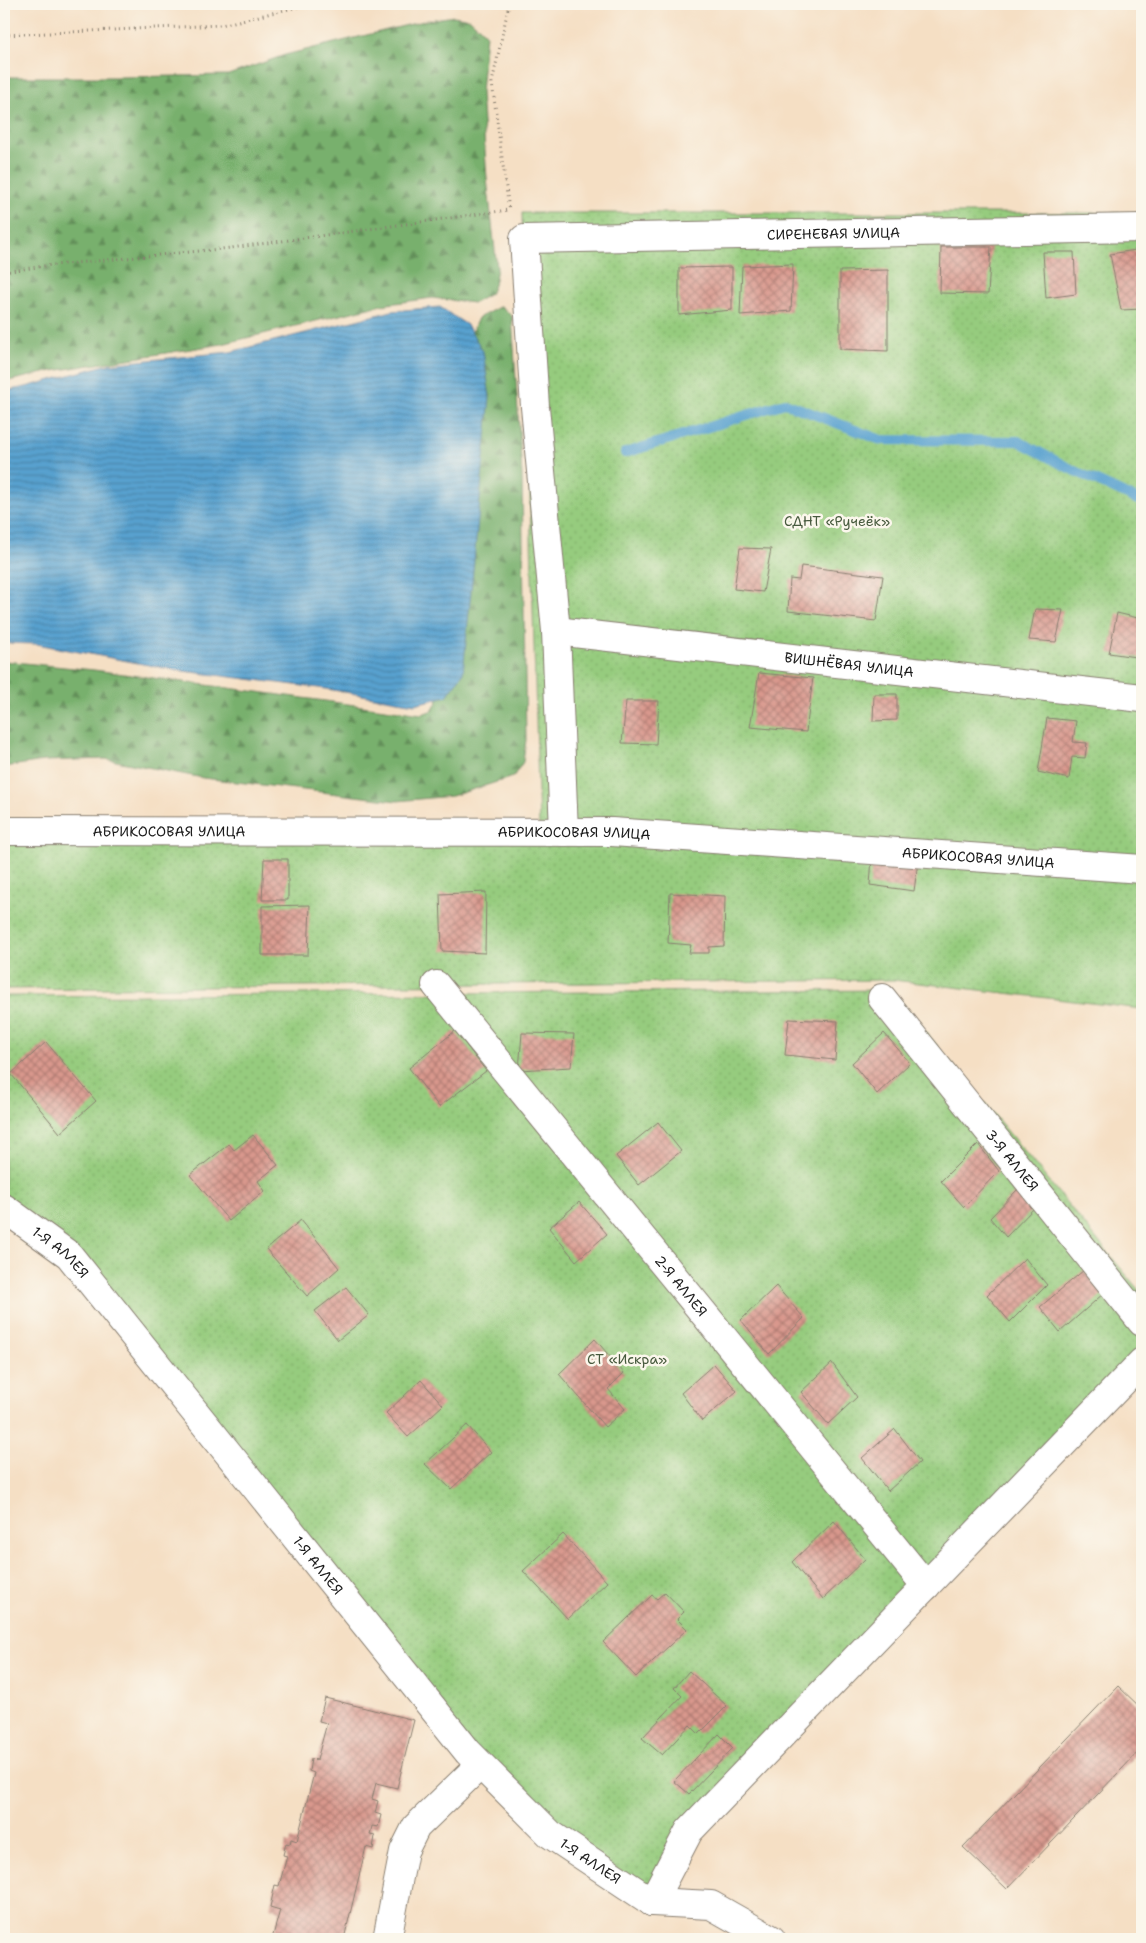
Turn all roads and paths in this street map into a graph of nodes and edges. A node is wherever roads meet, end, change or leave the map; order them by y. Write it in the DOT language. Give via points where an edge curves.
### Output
graph roads {
  1 [pos="310,4"];
  2 [pos="509,4"];
  3 [pos="4,35"];
  4 [pos="509,210"];
  5 [pos="1142,228"];
  6 [pos="524,239"];
  7 [pos="4,272"];
  8 [pos="556,631"];
  9 [pos="1142,698"];
  10 [pos="4,831"];
  11 [pos="564,832"];
  12 [pos="1142,869"];
  13 [pos="436,985"];
  14 [pos="882,998"];
  15 [pos="4,1208"];
  16 [pos="1142,1322"];
  17 [pos="1142,1362"];
  18 [pos="926,1586"];
  19 [pos="480,1765"];
  20 [pos="652,1902"];
  21 [pos="387,1939"];
  22 [pos="770,1939"];
  1 -- 3 [label="path" via="221,25"];
  2 -- 4 [label="path" via="492,84"];
  4 -- 6 [label="path"];
  4 -- 7 [label="path" via="231,248"];
  5 -- 6 [label="street, СИРЕНЕВАЯ УЛИЦА"];
  6 -- 8 [label="street" via="535,407"];
  8 -- 9 [label="street, ВИШНЁВАЯ УЛИЦА"];
  8 -- 11 [label="street"];
  10 -- 11 [label="street, АБРИКОСОВАЯ УЛИЦА"];
  11 -- 12 [label="street, АБРИКОСОВАЯ УЛИЦА" via="622,833"];
  13 -- 18 [label="street, 2-Я АЛЛЕЯ"];
  14 -- 16 [label="street, 3-Я АЛЛЕЯ"];
  15 -- 19 [label="street, 1-Я АЛЛЕЯ" via="69,1255"];
  17 -- 18 [label="street"];
  18 -- 20 [label="street" via="689,1831"];
  19 -- 20 [label="street, 1-Я АЛЛЕЯ" via="550,1834"];
  19 -- 21 [label="street" via="416,1827 404,1852"];
  20 -- 22 [label="street" via="711,1905"];
}
